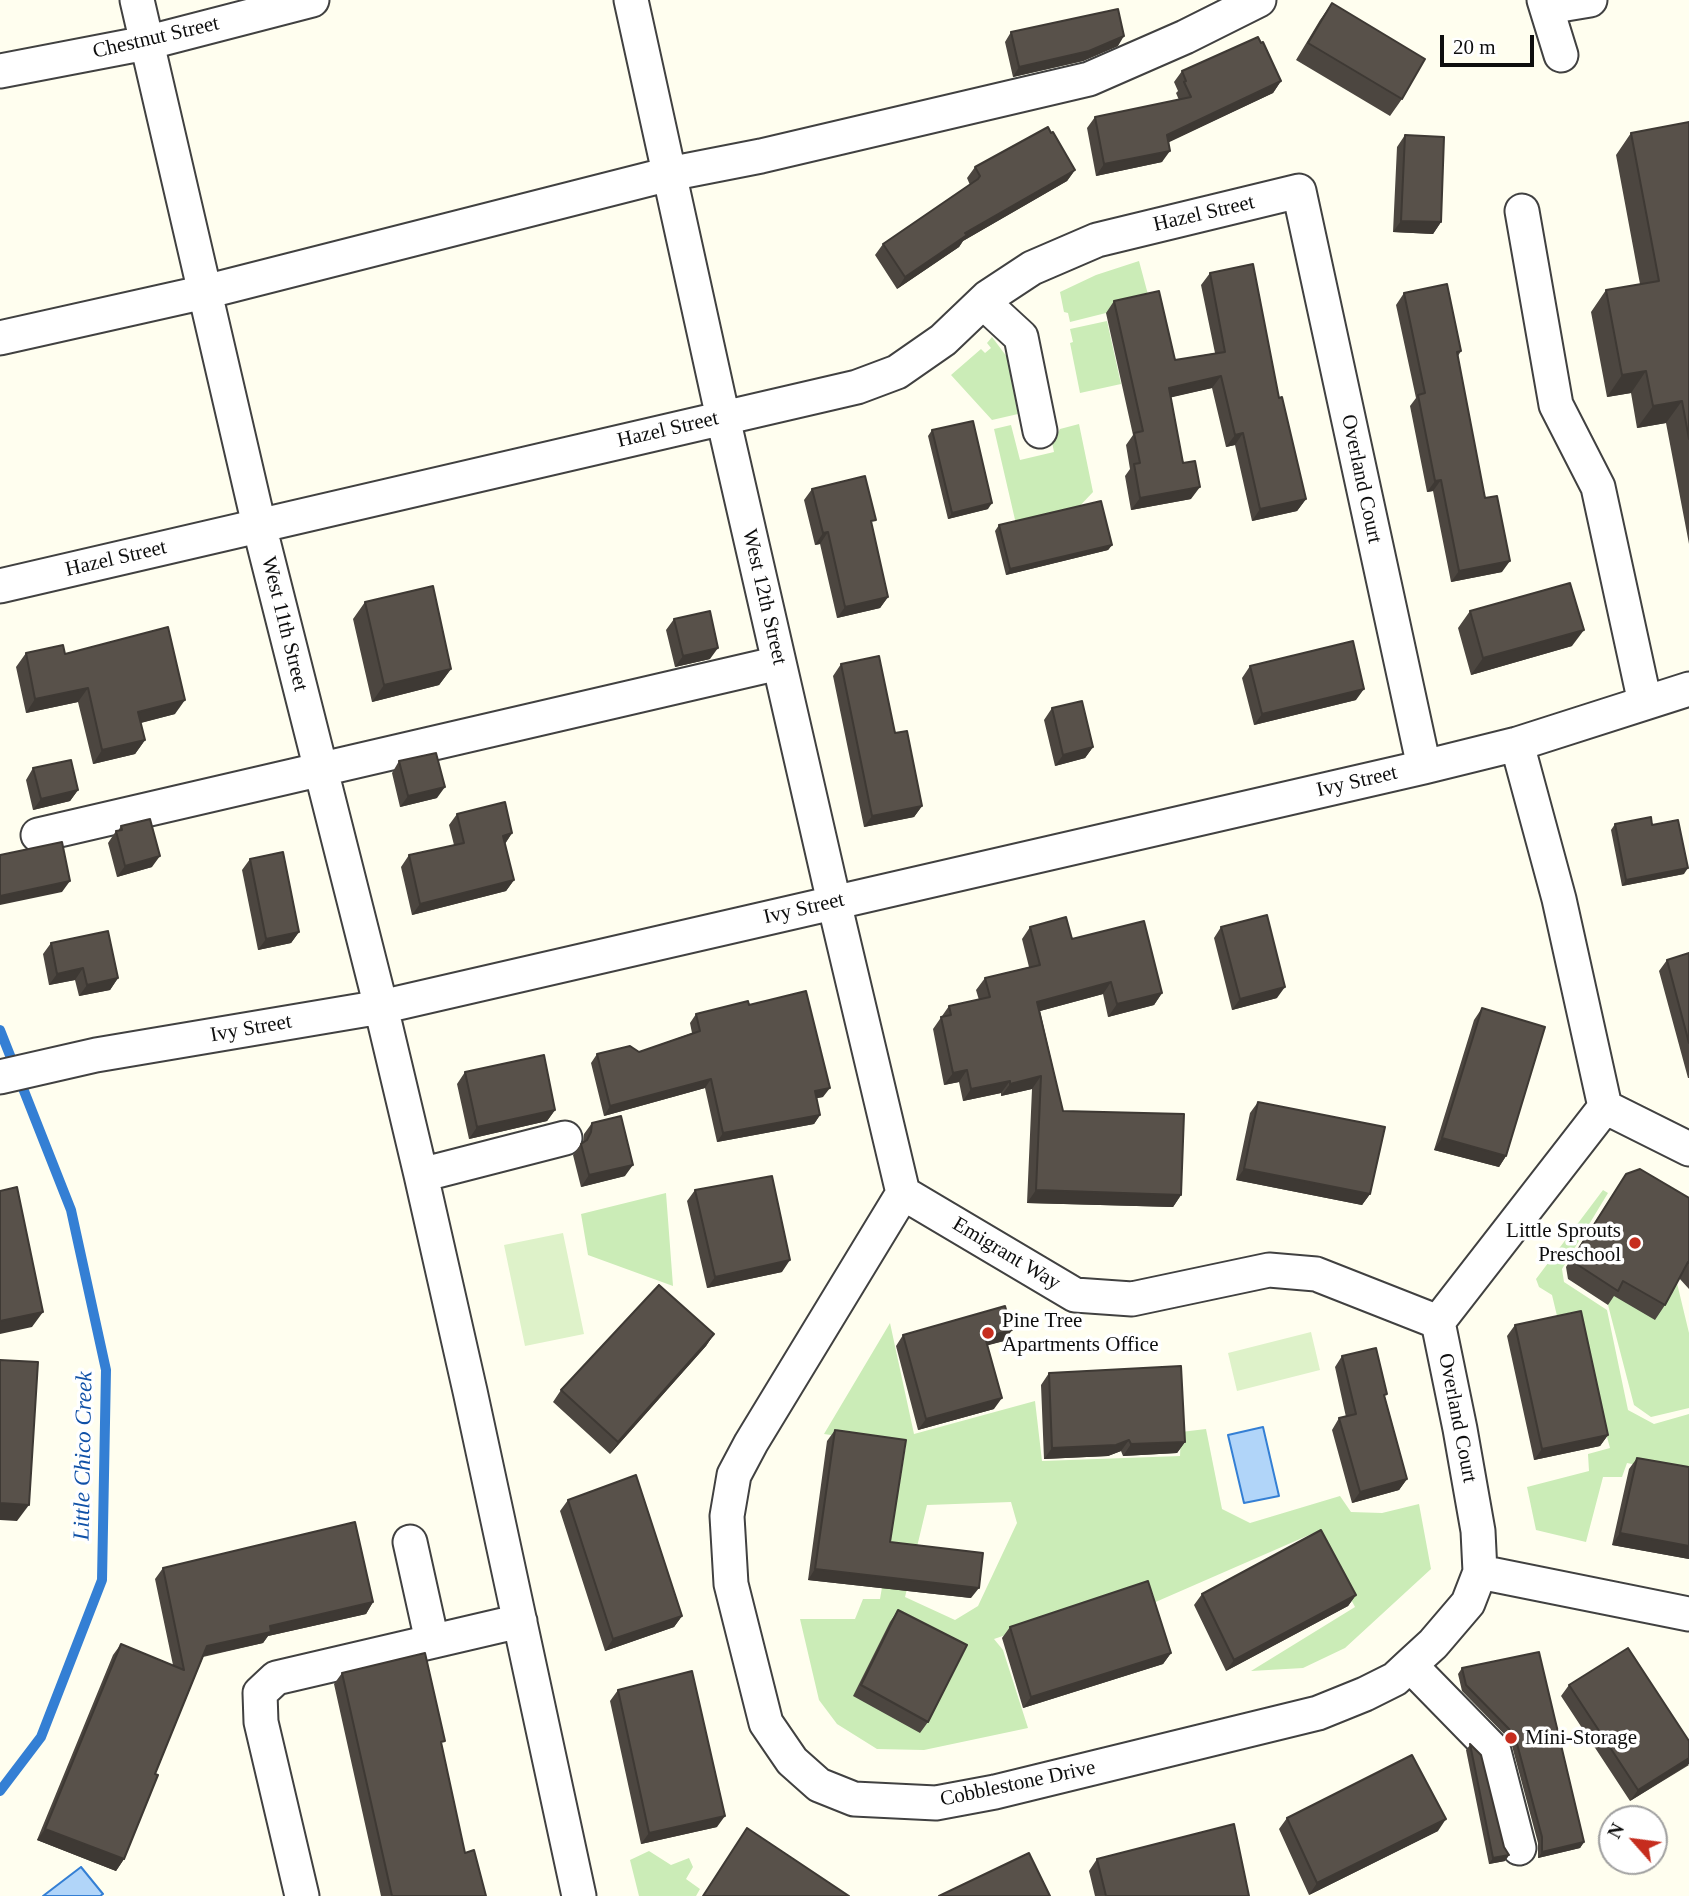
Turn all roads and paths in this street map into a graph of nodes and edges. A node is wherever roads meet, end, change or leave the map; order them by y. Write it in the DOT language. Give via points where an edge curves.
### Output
graph roads {
  1 [pos="137,0"];
  2 [pos="312,0"];
  3 [pos="631,0"];
  4 [pos="1259,0"];
  5 [pos="1590,0"];
  6 [pos="1546,4"];
  7 [pos="146,43"];
  8 [pos="1562,55"];
  9 [pos="0,71"];
  10 [pos="669,174"];
  11 [pos="1299,191"];
  12 [pos="1522,211"];
  13 [pos="205,292"];
  14 [pos="983,302"];
  15 [pos="0,338"];
  16 [pos="723,418"];
  17 [pos="1040,431"];
  18 [pos="259,525"];
  19 [pos="0,586"];
  20 [pos="779,663"];
  21 [pos="1689,689"];
  22 [pos="1645,703"];
  23 [pos="1517,744"];
  24 [pos="1424,767"];
  25 [pos="321,769"];
  26 [pos="38,835"];
  27 [pos="834,902"];
  28 [pos="381,1007"];
  29 [pos="0,1077"];
  30 [pos="1605,1107"];
  31 [pos="565,1138"];
  32 [pos="1689,1149"];
  33 [pos="421,1175"];
  34 [pos="903,1193"];
  35 [pos="1438,1322"];
  36 [pos="410,1542"];
  37 [pos="1479,1572"];
  38 [pos="1689,1614"];
  39 [pos="520,1621"];
  40 [pos="432,1641"];
  41 [pos="1410,1665"];
  42 [pos="1519,1848"];
  43 [pos="302,1896"];
  44 [pos="579,1896"];
  1 -- 7 [label="street, West 11th Street"];
  2 -- 7 [label="street, Chestnut Street"];
  3 -- 10 [label="street, West 12th Street"];
  4 -- 10 [label="street" via="1089,79"];
  5 -- 6 [label="street"];
  6 -- 8 [label="street"];
  7 -- 9 [label="street, Chestnut Street"];
  7 -- 13 [label="street, West 11th Street"];
  10 -- 13 [label="street"];
  10 -- 16 [label="street, West 12th Street"];
  11 -- 14 [label="street, Hazel Street" via="1097,240 1032,268"];
  11 -- 24 [label="street, Overland Court"];
  12 -- 22 [label="street" via="1556,405 1598,487"];
  13 -- 15 [label="street"];
  13 -- 18 [label="street, West 11th Street"];
  14 -- 16 [label="street, Hazel Street" via="943,340 897,372 857,387"];
  14 -- 17 [label="street" via="1021,337"];
  16 -- 18 [label="street, Hazel Street"];
  16 -- 20 [label="street, West 12th Street"];
  18 -- 19 [label="street, Hazel Street"];
  18 -- 25 [label="street, West 11th Street"];
  20 -- 25 [label="street"];
  20 -- 27 [label="street, West 12th Street"];
  21 -- 22 [label="street, Ivy Street"];
  22 -- 23 [label="street, Ivy Street"];
  23 -- 24 [label="street, Ivy Street"];
  23 -- 30 [label="street" via="1559,899"];
  24 -- 27 [label="street, Ivy Street"];
  25 -- 26 [label="street"];
  25 -- 28 [label="street, West 11th Street"];
  27 -- 28 [label="street, Ivy Street"];
  27 -- 34 [label="street, West 12th Street"];
  28 -- 29 [label="street, Ivy Street"];
  28 -- 33 [label="street, West 11th Street"];
  30 -- 32 [label="street"];
  30 -- 35 [label="street"];
  31 -- 33 [label="street"];
  33 -- 39 [label="street, West 11th Street"];
  34 -- 35 [label="street, Emigrant Way" via="1075,1295 1132,1299 1269,1270 1316,1274"];
  34 -- 41 [label="street, Cobblestone Drive" via="734,1475 727,1516 731,1584 766,1723 801,1770 819,1786 854,1799 936,1804 1318,1713 1395,1679"];
  35 -- 37 [label="street, Overland Court" via="1476,1518"];
  36 -- 40 [label="street"];
  37 -- 38 [label="street"];
  37 -- 41 [label="street, Cobblestone Drive" via="1468,1603"];
  39 -- 40 [label="street"];
  39 -- 44 [label="street, West 11th Street"];
  40 -- 43 [label="street" via="275,1678 260,1693 261,1722"];
  41 -- 42 [label="street" via="1494,1751"];
}
